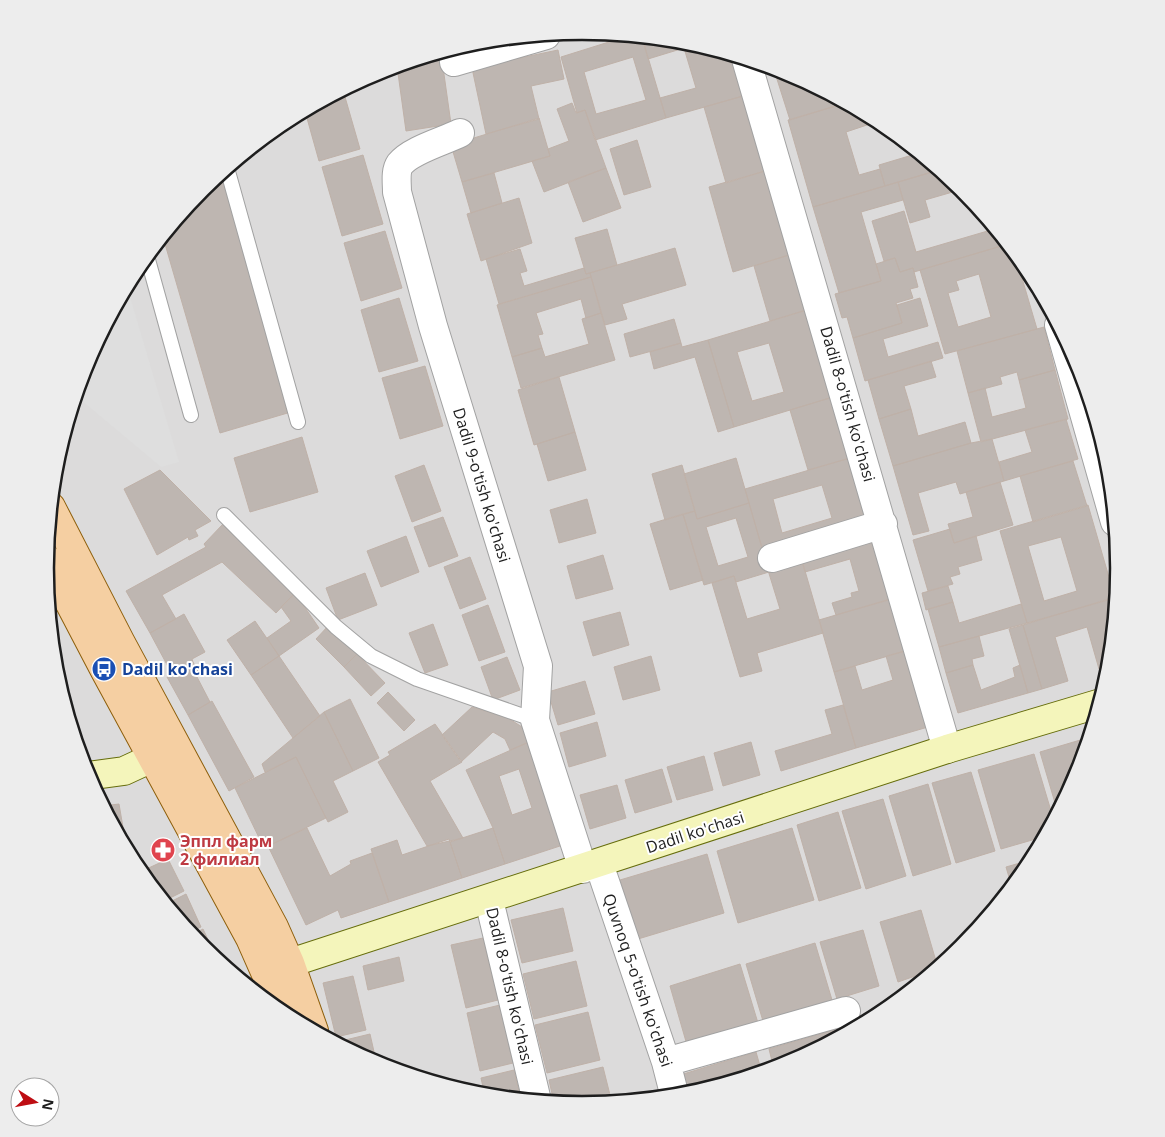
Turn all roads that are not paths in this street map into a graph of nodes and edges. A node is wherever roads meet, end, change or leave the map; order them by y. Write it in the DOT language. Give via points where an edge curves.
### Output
graph roads {
  1 [pos="748,67"];
  2 [pos="460,133"];
  3 [pos="229,176"];
  4 [pos="150,266"];
  5 [pos="1070,364"];
  6 [pos="191,416"];
  7 [pos="298,422"];
  8 [pos="1103,481"];
  9 [pos="224,515"];
  10 [pos="57,518"];
  11 [pos="883,524"];
  12 [pos="772,558"];
  13 [pos="54,573"];
  14 [pos="1093,705"];
  15 [pos="535,720"];
  16 [pos="176,746"];
  17 [pos="947,749"];
  18 [pos="152,758"];
  19 [pos="96,775"];
  20 [pos="591,867"];
  21 [pos="489,900"];
  22 [pos="278,967"];
  23 [pos="283,1003"];
  24 [pos="846,1011"];
  25 [pos="308,1020"];
  26 [pos="666,1062"];
  27 [pos="673,1089"];
  28 [pos="535,1095"];
  1 -- 11 [label="street, Dadil 8-o'tish ko'chasi"];
  2 -- 15 [label="street, Dadil 9-o'tish ko'chasi" via="412,154 399,165 396,178 433,326 538,666"];
  3 -- 7 [label="lane"];
  4 -- 6 [label="lane"];
  5 -- 8 [label="street"];
  9 -- 15 [label="lane" via="336,627 371,656 417,679"];
  10 -- 16 [label="main road"];
  11 -- 12 [label="street"];
  11 -- 17 [label="street, Dadil 8-o'tish ko'chasi"];
  13 -- 18 [label="main road"];
  14 -- 17 [label="street, Dadil ko'chasi"];
  15 -- 20 [label="street, Dadil 9-o'tish ko'chasi"];
  16 -- 18 [label="main road"];
  16 -- 22 [label="main road" via="274,927"];
  17 -- 20 [label="street, Dadil ko'chasi"];
  18 -- 19 [label="street" via="124,771"];
  18 -- 22 [label="main road"];
  20 -- 21 [label="street, Dadil ko'chasi"];
  20 -- 26 [label="street, Quvnoq 5-o'tish ko'chasi"];
  21 -- 22 [label="street, Dadil ko'chasi"];
  21 -- 28 [label="street, Dadil 8-o'tish ko'chasi"];
  22 -- 23 [label="main road"];
  22 -- 25 [label="main road"];
  24 -- 26 [label="street"];
  26 -- 27 [label="street, Quvnoq 5-o'tish ko'chasi"];
}
